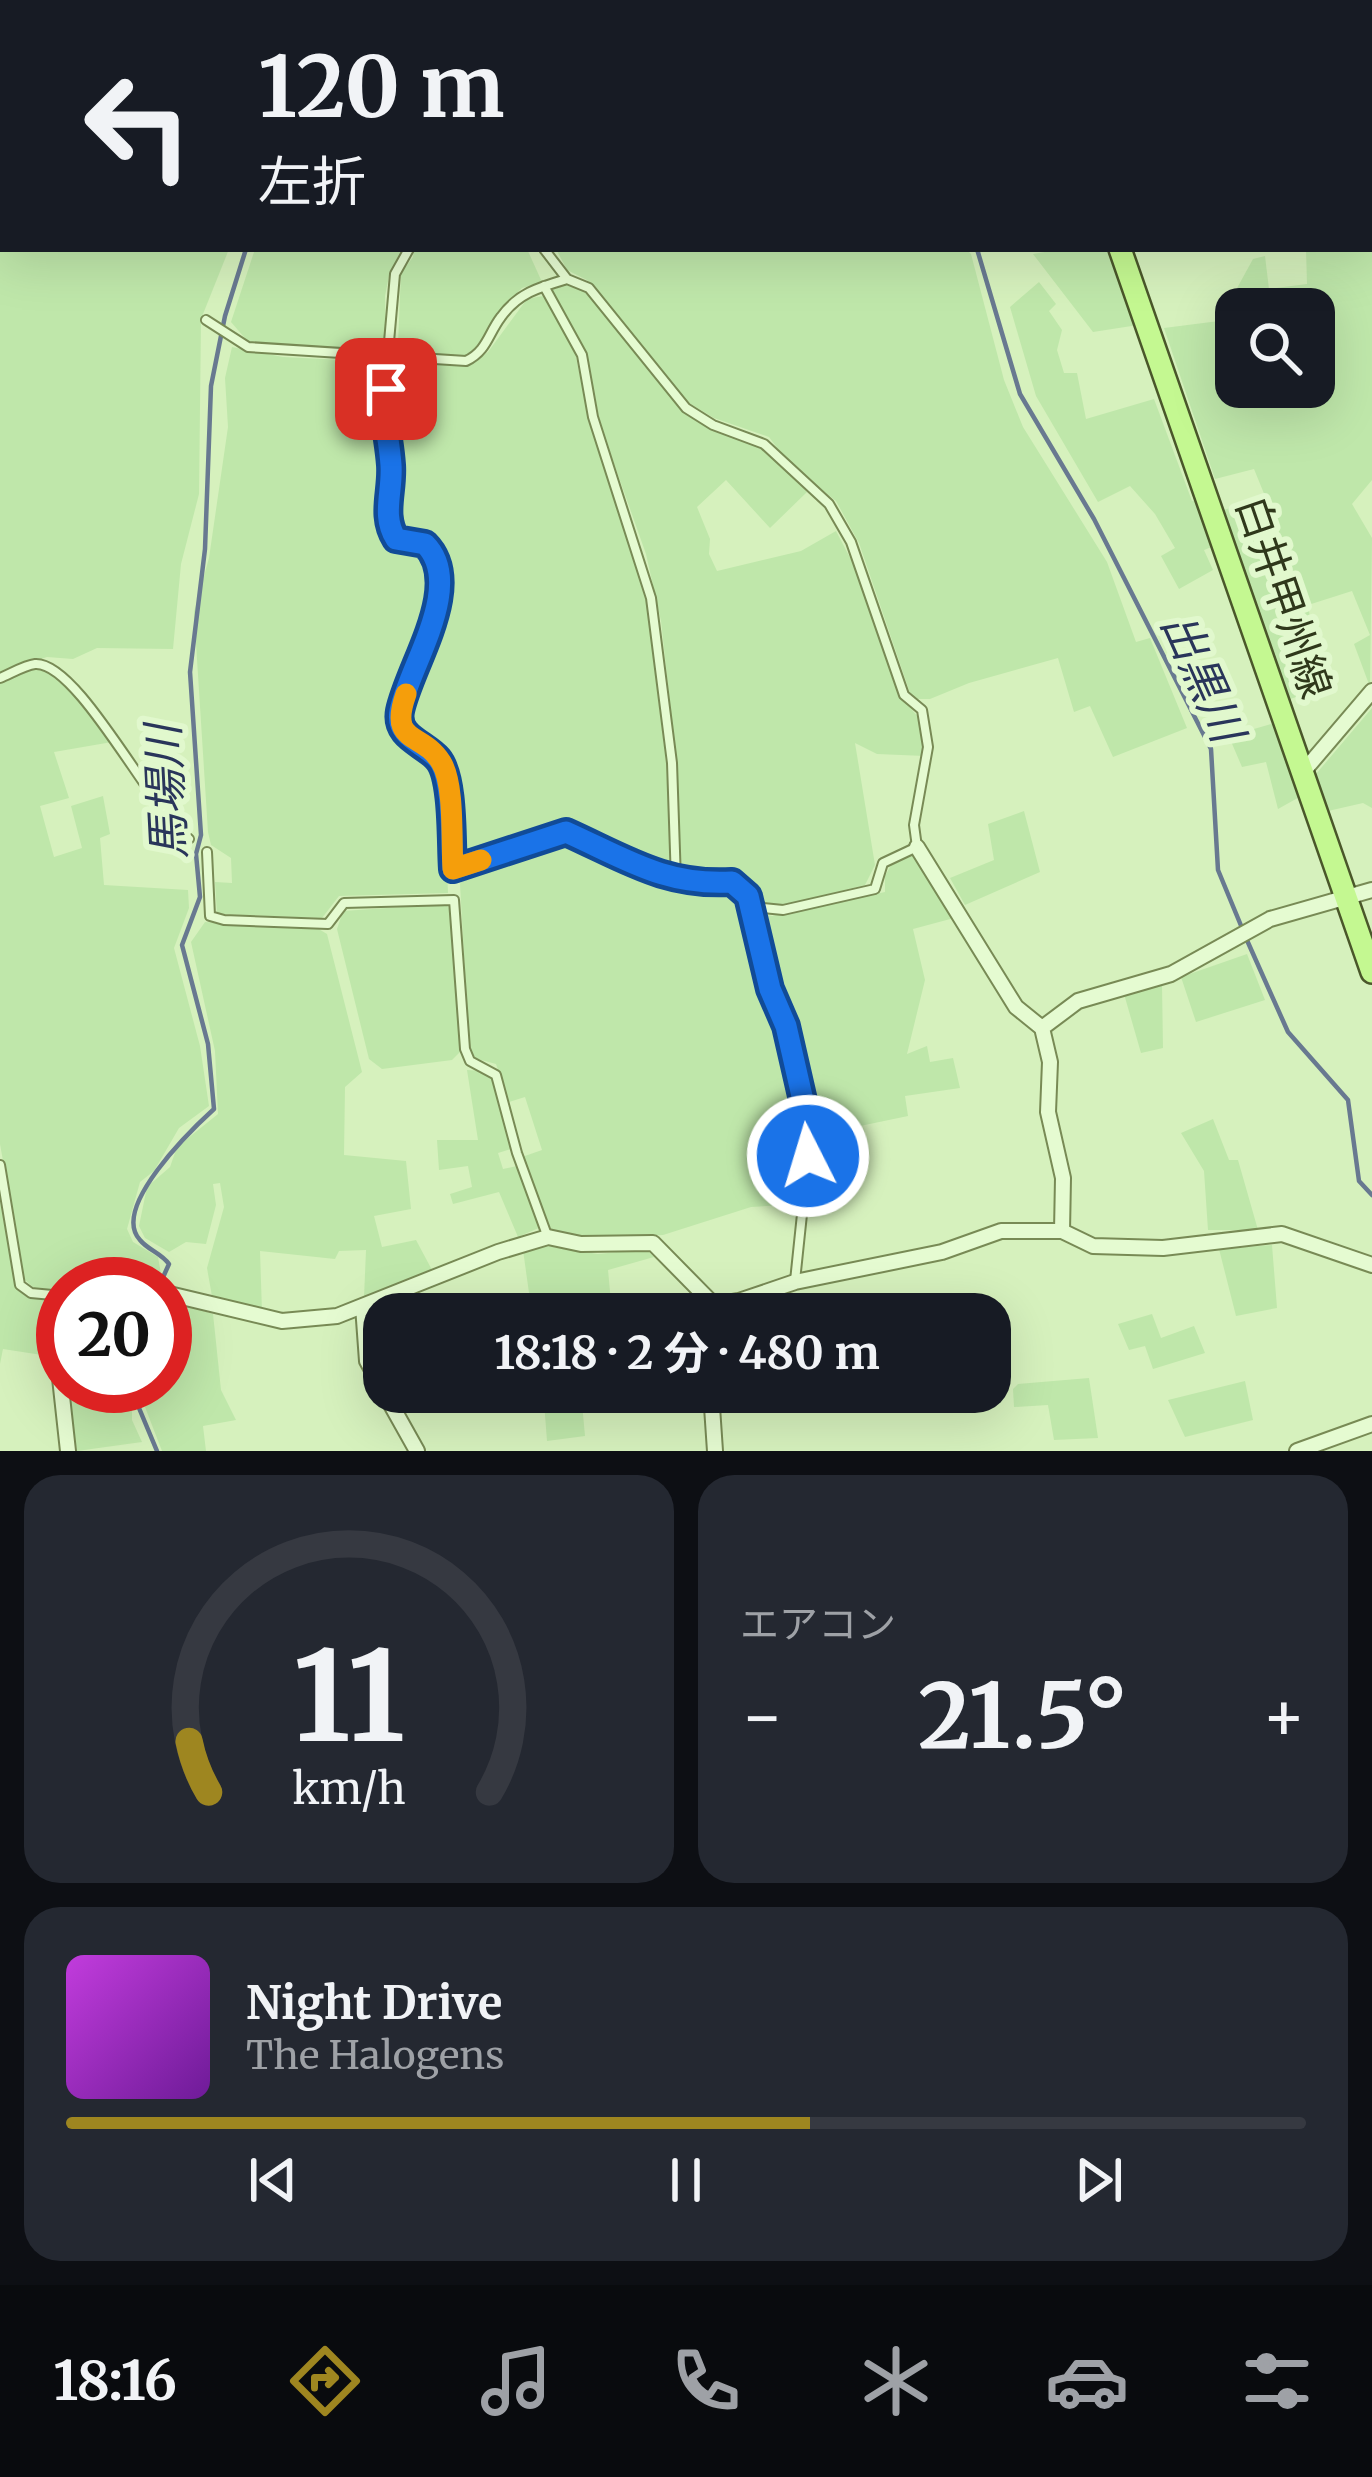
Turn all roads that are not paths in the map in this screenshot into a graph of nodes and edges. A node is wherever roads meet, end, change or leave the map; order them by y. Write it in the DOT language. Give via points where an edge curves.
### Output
graph roads {
  1 [pos="407,252"];
  2 [pos="546,252"];
  3 [pos="1121,252"];
  4 [pos="567,279"];
  5 [pos="544,286"];
  6 [pos="209,322"];
  7 [pos="389,357"];
  8 [pos="0,677"];
  9 [pos="1372,691"];
  10 [pos="1303,772"];
  11 [pos="189,839"];
  12 [pos="917,847"];
  13 [pos="207,852"];
  14 [pos="676,880"];
  15 [pos="1372,890"];
  16 [pos="1346,894"];
  17 [pos="748,896"];
  18 [pos="1372,972"];
  19 [pos="1042,1028"];
  20 [pos="0,1166"];
  21 [pos="1062,1231"];
  22 [pos="548,1237"];
  23 [pos="1372,1264"];
  24 [pos="795,1282"];
  25 [pos="36,1293"];
  26 [pos="699,1293"];
  27 [pos="763,1293"];
  28 [pos="192,1299"];
  29 [pos="362,1306"];
  30 [pos="363,1317"];
  31 [pos="64,1413"];
  32 [pos="396,1413"];
  33 [pos="712,1413"];
  34 [pos="1372,1424"];
  35 [pos="68,1451"];
  36 [pos="417,1451"];
  37 [pos="715,1451"];
  38 [pos="1297,1451"];
  1 -- 7 [label="lane" via="395,274"];
  2 -- 4 [label="lane"];
  3 -- 10 [label="main road, 白井甲州線"];
  4 -- 5 [label="lane"];
  4 -- 12 [label="lane" via="589,288 686,408 764,444 829,504 863,574 904,695 922,710 928,747"];
  5 -- 7 [label="lane" via="525,292 481,354 466,362"];
  5 -- 14 [label="lane" via="582,355 593,417 651,598 672,763"];
  6 -- 7 [label="lane" via="248,347"];
  7 -- 14 [label="lane" via="382,421 392,465 387,525 396,539 425,544 437,563 437,611 399,716 405,734 441,761 453,869 566,832"];
  8 -- 11 [label="lane" via="36,664 54,668"];
  9 -- 10 [label="street"];
  10 -- 16 [label="main road, 白井甲州線"];
  12 -- 17 [label="lane" via="883,862 875,889 783,910"];
  12 -- 19 [label="street" via="1016,1006"];
  13 -- 22 [label="lane" via="210,916 224,920 328,925 344,903 454,900 465,1048 470,1061 496,1075"];
  14 -- 17 [label="lane" via="732,882"];
  15 -- 16 [label="street"];
  16 -- 18 [label="main road, 白井甲州線"];
  16 -- 19 [label="street" via="1270,919 1172,974 1078,1001"];
  17 -- 24 [label="lane" via="807,1118"];
  19 -- 21 [label="street" via="1063,1178"];
  20 -- 25 [label="lane" via="20,1285"];
  21 -- 23 [label="street" via="1093,1246 1163,1248 1282,1234"];
  21 -- 24 [label="street" via="1001,1231 942,1252"];
  22 -- 26 [label="street" via="653,1243"];
  22 -- 29 [label="street"];
  24 -- 27 [label="street"];
  28 -- 29 [label="street" via="282,1321"];
  29 -- 30 [label="street"];
  31 -- 35 [label="street"];
  32 -- 36 [label="street"];
  33 -- 37 [label="street"];
  34 -- 38 [label="street"];
}
